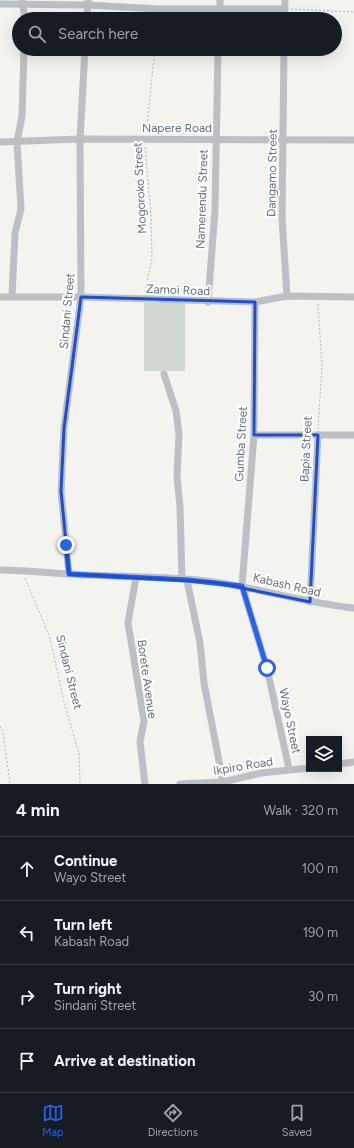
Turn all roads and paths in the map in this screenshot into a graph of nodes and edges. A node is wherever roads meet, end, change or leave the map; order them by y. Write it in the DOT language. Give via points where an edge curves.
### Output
graph roads {
  1 [pos="220,0"];
  2 [pos="285,0"];
  3 [pos="88,2"];
  4 [pos="22,3"];
  5 [pos="0,4"];
  6 [pos="220,8"];
  7 [pos="285,9"];
  8 [pos="87,12"];
  9 [pos="220,12"];
  10 [pos="285,12"];
  11 [pos="354,12"];
  12 [pos="24,56"];
  13 [pos="85,56"];
  14 [pos="154,56"];
  15 [pos="218,56"];
  16 [pos="284,56"];
  17 [pos="80,139"];
  18 [pos="145,139"];
  19 [pos="216,139"];
  20 [pos="284,139"];
  21 [pos="354,140"];
  22 [pos="0,142"];
  23 [pos="17,142"];
  24 [pos="12,296"];
  25 [pos="287,296"];
  26 [pos="0,297"];
  27 [pos="81,297"];
  28 [pos="317,297"];
  29 [pos="354,297"];
  30 [pos="152,300"];
  31 [pos="208,302"];
  32 [pos="255,302"];
  33 [pos="164,374"];
  34 [pos="254,435"];
  35 [pos="318,435"];
  36 [pos="354,435"];
  37 [pos="0,570"];
  38 [pos="21,570"];
  39 [pos="69,574"];
  40 [pos="136,577"];
  41 [pos="184,579"];
  42 [pos="242,586"];
  43 [pos="310,602"];
  44 [pos="354,608"];
  45 [pos="0,726"];
  46 [pos="354,762"];
  47 [pos="342,764"];
  48 [pos="306,768"];
  49 [pos="289,769"];
  50 [pos="223,782"];
  51 [pos="10,784"];
  52 [pos="80,784"];
  53 [pos="146,784"];
  54 [pos="180,784"];
  1 -- 6 [label="street"];
  2 -- 7 [label="street"];
  3 -- 4 [label="street"];
  3 -- 6 [label="street" via="159,9"];
  3 -- 8 [label="street"];
  4 -- 5 [label="street"];
  6 -- 7 [label="street"];
  6 -- 9 [label="street"];
  7 -- 10 [label="street"];
  7 -- 11 [label="path"];
  12 -- 23 [label="street" via="22,116"];
  13 -- 17 [label="street, Sindani Street"];
  14 -- 18 [label="path, Mogoroko Street"];
  15 -- 19 [label="street, Namerendu Street"];
  16 -- 20 [label="street, Dangamo Street"];
  17 -- 18 [label="street, Napere Road"];
  17 -- 23 [label="street, Napere Road"];
  17 -- 27 [label="street, Sindani Street"];
  18 -- 19 [label="street, Napere Road"];
  18 -- 30 [label="path, Mogoroko Street" via="152,258 145,293"];
  19 -- 20 [label="street, Napere Road"];
  19 -- 31 [label="street, Namerendu Street" via="215,210"];
  20 -- 21 [label="street, Napere Road"];
  20 -- 25 [label="street, Dangamo Street" via="282,218"];
  22 -- 23 [label="street, Napere Road"];
  23 -- 24 [label="street" via="21,209 16,232"];
  24 -- 26 [label="street, Zamoi Road"];
  24 -- 27 [label="street, Zamoi Road"];
  25 -- 28 [label="street, Zamoi Road"];
  25 -- 32 [label="street, Zamoi Road"];
  27 -- 30 [label="street, Zamoi Road"];
  27 -- 39 [label="street, Sindani Street" via="64,428 61,491"];
  28 -- 29 [label="street, Zamoi Road"];
  28 -- 35 [label="path, Bapia Street" via="322,366"];
  30 -- 31 [label="street, Zamoi Road"];
  31 -- 32 [label="street, Zamoi Road"];
  32 -- 34 [label="street, Gumba Street"];
  33 -- 41 [label="street" via="176,411 179,434 177,476"];
  34 -- 35 [label="street"];
  34 -- 42 [label="street, Gumba Street"];
  35 -- 36 [label="street"];
  35 -- 43 [label="street, Bapia Street"];
  37 -- 38 [label="street, Kabash Road"];
  38 -- 39 [label="street, Kabash Road"];
  38 -- 52 [label="path, Sindani Street" via="50,638 78,754"];
  39 -- 40 [label="street, Kabash Road"];
  40 -- 41 [label="street, Kabash Road"];
  40 -- 53 [label="street, Borete Avenue" via="128,623 144,721 140,742"];
  41 -- 42 [label="street, Kabash Road"];
  41 -- 50 [label="street" via="200,642 204,683"];
  42 -- 43 [label="street, Kabash Road"];
  42 -- 49 [label="street, Wayo Street" via="267,668"];
  43 -- 44 [label="street, Kabash Road"];
  45 -- 51 [label="path"];
  46 -- 47 [label="street"];
  48 -- 49 [label="street, Ikpiro Road"];
  49 -- 50 [label="street, Ikpiro Road"];
  50 -- 54 [label="street, Ikpiro Road"];
}
